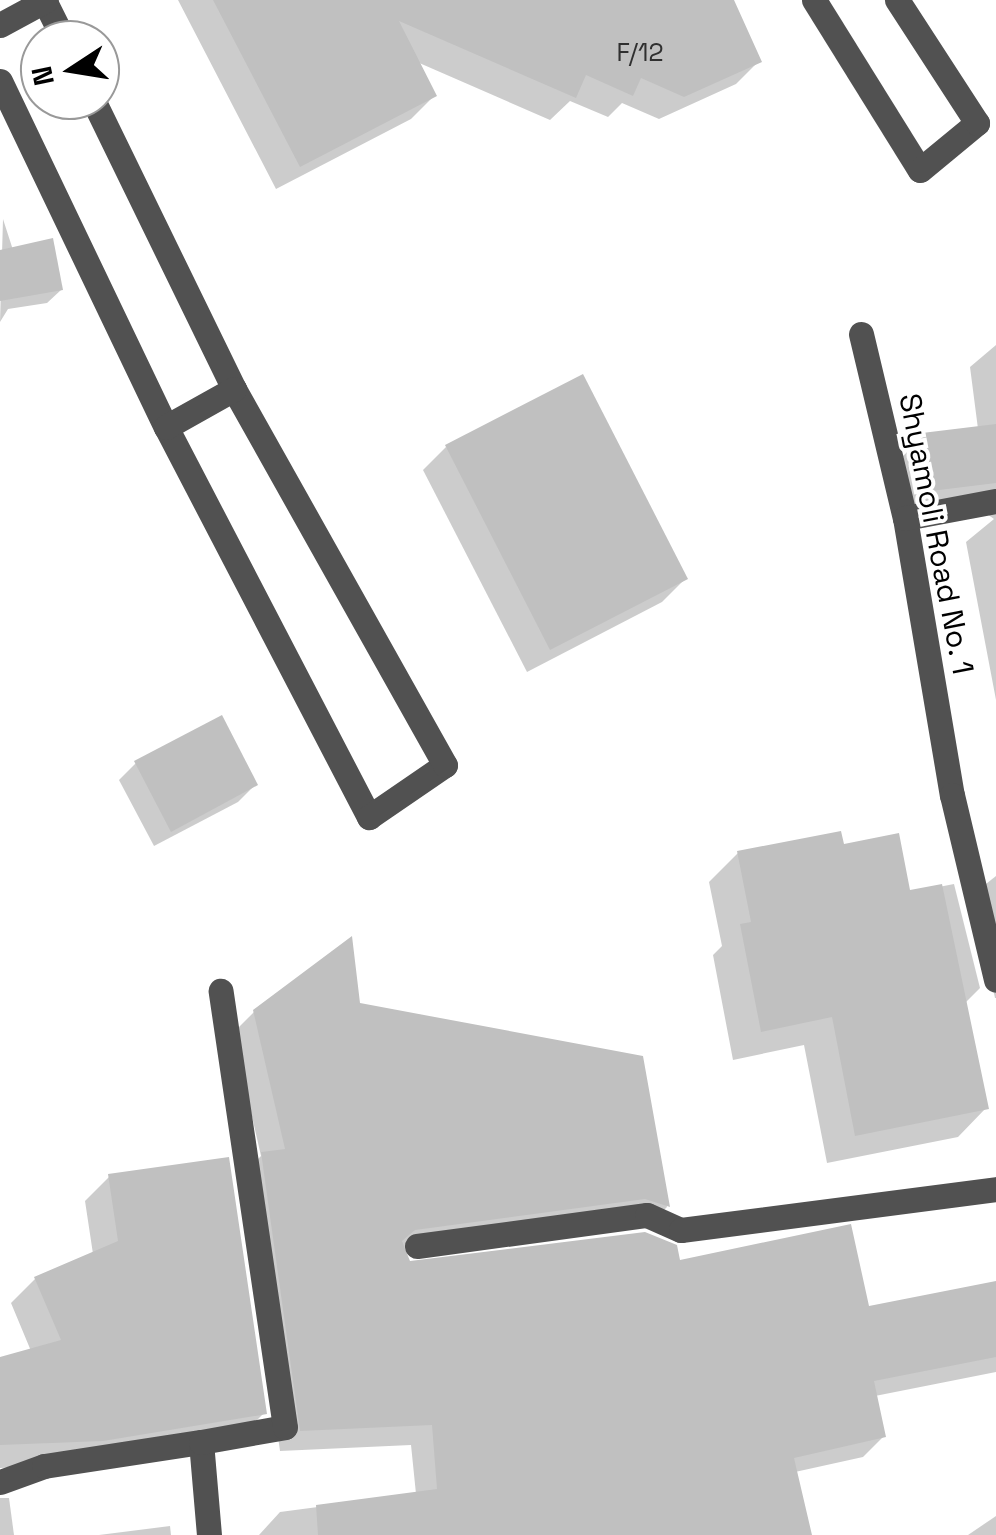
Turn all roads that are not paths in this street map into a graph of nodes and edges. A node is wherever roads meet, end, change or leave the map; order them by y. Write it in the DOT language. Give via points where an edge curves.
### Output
graph roads {
  1 [pos="45,0"];
  2 [pos="814,0"];
  3 [pos="897,0"];
  4 [pos="0,25"];
  5 [pos="0,80"];
  6 [pos="103,120"];
  7 [pos="861,334"];
  8 [pos="234,389"];
  9 [pos="166,427"];
  10 [pos="996,501"];
  11 [pos="905,518"];
  12 [pos="996,980"];
  13 [pos="221,990"];
  14 [pos="996,1190"];
  15 [pos="418,1246"];
  16 [pos="201,1442"];
  17 [pos="0,1482"];
  18 [pos="209,1535"];
  1 -- 4 [label="street"];
  2 -- 3 [label="street" via="920,170 977,123"];
  5 -- 9 [label="street"];
  6 -- 8 [label="street"];
  7 -- 11 [label="street, Shyamoli Road No. 1"];
  8 -- 9 [label="street"];
  8 -- 9 [label="street" via="445,765 369,816"];
  10 -- 11 [label="street"];
  11 -- 12 [label="street, Shyamoli Road No. 1" via="952,795"];
  13 -- 16 [label="street" via="284,1426"];
  14 -- 15 [label="street" via="680,1230 647,1215"];
  16 -- 17 [label="street" via="44,1466"];
  16 -- 18 [label="street"];
}
